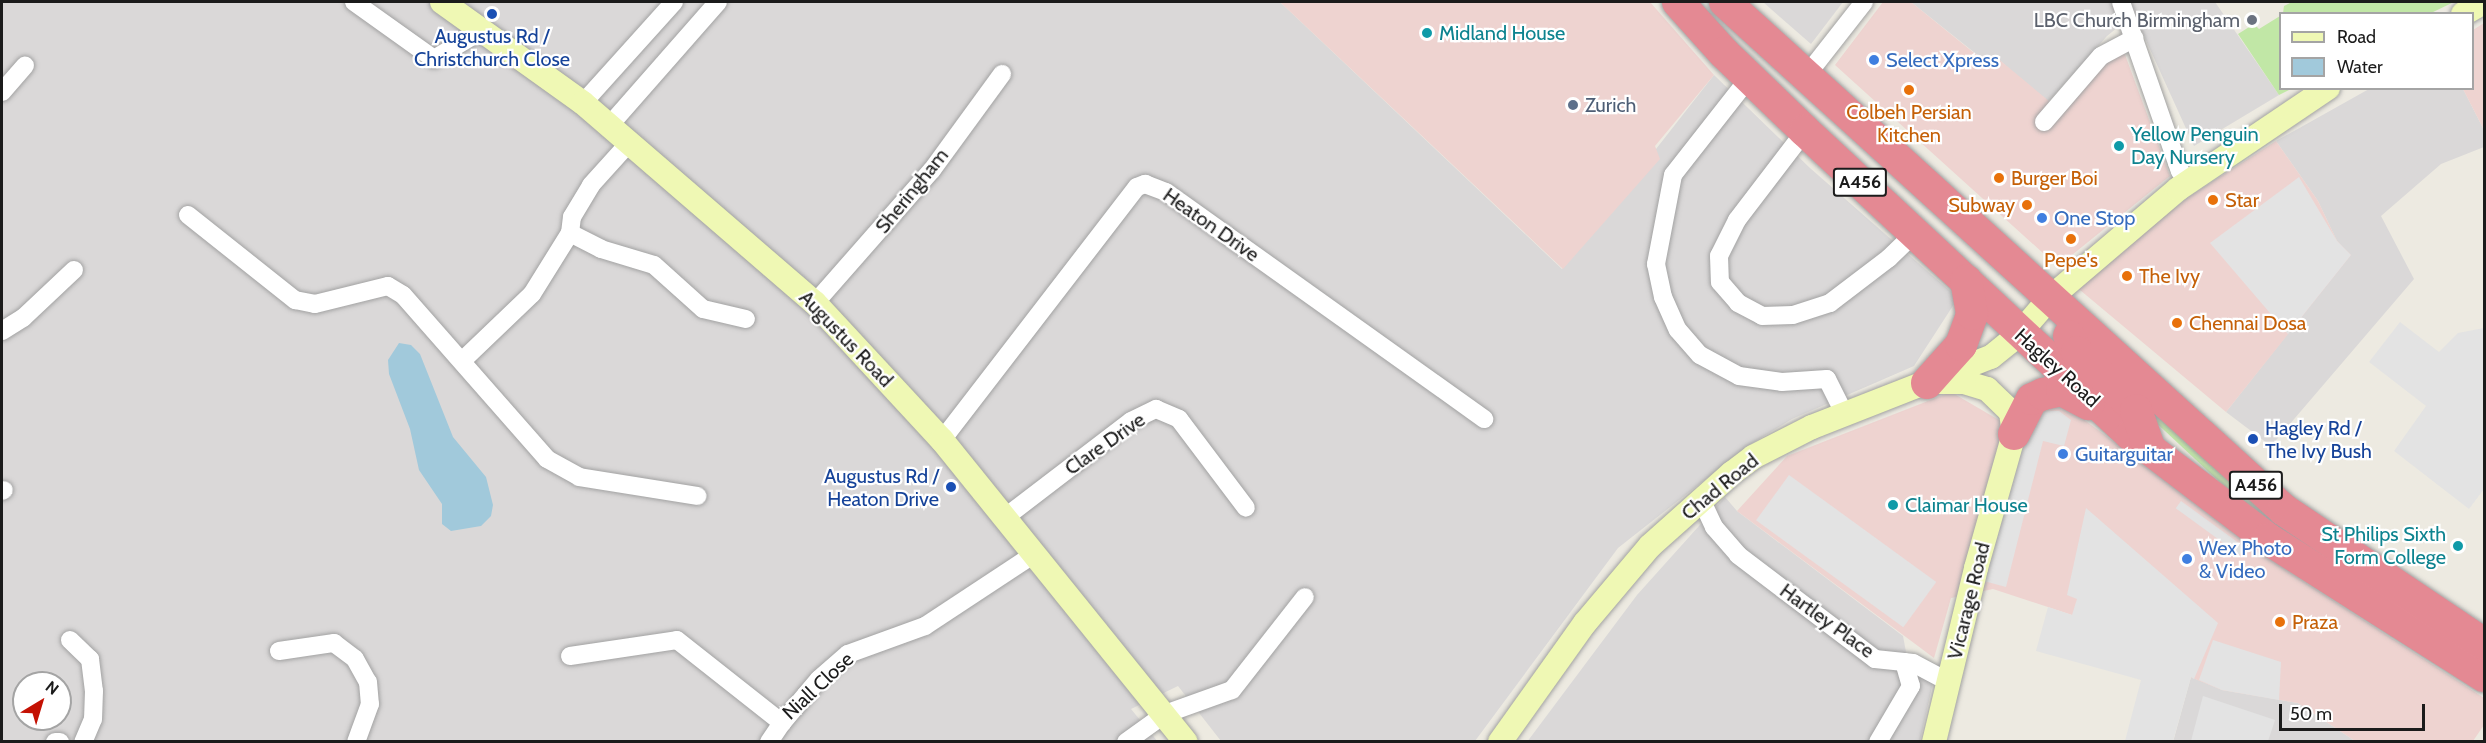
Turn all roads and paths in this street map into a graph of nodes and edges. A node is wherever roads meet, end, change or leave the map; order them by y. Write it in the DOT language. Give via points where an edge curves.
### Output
graph roads {
  1 [pos="354,2"];
  2 [pos="442,2"];
  3 [pos="674,2"];
  4 [pos="718,2"];
  5 [pos="1678,2"];
  6 [pos="1725,2"];
  7 [pos="1864,2"];
  8 [pos="2121,2"];
  9 [pos="2484,2"];
  10 [pos="2466,12"];
  11 [pos="481,32"];
  12 [pos="2135,38"];
  13 [pos="25,66"];
  14 [pos="1002,74"];
  15 [pos="1749,78"];
  16 [pos="1810,80"];
  17 [pos="2325,90"];
  18 [pos="2,92"];
  19 [pos="583,103"];
  20 [pos="2044,122"];
  21 [pos="609,126"];
  22 [pos="1805,131"];
  23 [pos="629,143"];
  24 [pos="2189,183"];
  25 [pos="188,215"];
  26 [pos="570,233"];
  27 [pos="1915,233"];
  28 [pos="74,270"];
  29 [pos="1966,281"];
  30 [pos="2050,298"];
  31 [pos="815,303"];
  32 [pos="746,319"];
  33 [pos="2,331"];
  34 [pos="2019,334"];
  35 [pos="463,360"];
  36 [pos="1927,383"];
  37 [pos="2107,414"];
  38 [pos="1845,415"];
  39 [pos="1484,419"];
  40 [pos="2014,434"];
  41 [pos="942,440"];
  42 [pos="2151,451"];
  43 [pos="697,496"];
  44 [pos="1701,499"];
  45 [pos="1246,508"];
  46 [pos="2284,510"];
  47 [pos="1003,519"];
  48 [pos="2268,539"];
  49 [pos="1035,554"];
  50 [pos="1305,597"];
  51 [pos="70,640"];
  52 [pos="2484,644"];
  53 [pos="279,651"];
  54 [pos="570,656"];
  55 [pos="1904,662"];
  56 [pos="2484,676"];
  57 [pos="1948,682"];
  58 [pos="1165,714"];
  59 [pos="782,723"];
  60 [pos="56,741"];
  61 [pos="60,741"];
  62 [pos="83,741"];
  63 [pos="356,741"];
  64 [pos="769,741"];
  65 [pos="1126,741"];
  66 [pos="1186,741"];
  67 [pos="1500,741"];
  68 [pos="1878,741"];
  69 [pos="1934,741"];
  1 -- 11 [label="street" via="434,59"];
  2 -- 11 [label="street, Augustus Road"];
  3 -- 19 [label="street"];
  4 -- 21 [label="street"];
  5 -- 15 [label="highway, Hagley Road / A456"];
  6 -- 16 [label="highway, A456"];
  7 -- 16 [label="street"];
  8 -- 12 [label="street"];
  9 -- 10 [label="street"];
  11 -- 19 [label="street, Augustus Road"];
  12 -- 20 [label="street" via="2101,56"];
  12 -- 24 [label="street" via="2180,171"];
  13 -- 18 [label="street"];
  14 -- 31 [label="street, Sheringham" via="932,170"];
  15 -- 22 [label="highway, Hagley Road / A456"];
  15 -- 38 [label="street" via="1673,175 1656,264 1663,297 1678,330 1700,355 1739,376 1782,382 1827,379"];
  16 -- 22 [label="highway" via="1816,117"];
  16 -- 30 [label="highway, A456"];
  17 -- 24 [label="street, Chad Road" via="2242,143"];
  19 -- 21 [label="street, Augustus Road"];
  21 -- 23 [label="street, Augustus Road"];
  22 -- 27 [label="highway, Hagley Road / A456"];
  22 -- 27 [label="street" via="1737,220 1719,256 1720,282 1738,303 1762,316 1793,315 1830,303 1881,265"];
  23 -- 26 [label="street" via="591,185 572,217"];
  23 -- 31 [label="street, Augustus Road"];
  24 -- 30 [label="street, Chad Road"];
  25 -- 35 [label="street" via="295,300 315,304 388,286 403,295"];
  26 -- 32 [label="street" via="601,249 654,265 703,309"];
  26 -- 35 [label="street" via="532,294"];
  27 -- 29 [label="highway, Hagley Road / A456"];
  28 -- 33 [label="street" via="23,318"];
  29 -- 34 [label="highway, Hagley Road / A456"];
  29 -- 36 [label="highway" via="1972,314 1961,345"];
  30 -- 34 [label="street, Chad Road"];
  30 -- 42 [label="highway" via="2078,352 2136,410"];
  30 -- 46 [label="highway, A456"];
  31 -- 41 [label="street, Augustus Road"];
  34 -- 36 [label="street, Chad Road" via="1991,357"];
  34 -- 37 [label="highway, Hagley Road / A456"];
  35 -- 43 [label="street" via="547,459 579,477"];
  36 -- 38 [label="street, Chad Road"];
  36 -- 40 [label="street" via="1964,382 1987,389 2011,412"];
  37 -- 40 [label="highway" via="2062,390 2043,394 2032,399"];
  37 -- 42 [label="highway, Hagley Road / A456"];
  38 -- 44 [label="street, Chad Road" via="1753,457"];
  39 -- 41 [label="street, Heaton Drive" via="1166,192 1144,184 1137,187"];
  40 -- 57 [label="street, Vicarage Road"];
  41 -- 47 [label="street, Augustus Road"];
  42 -- 48 [label="highway, Hagley Road / A456"];
  44 -- 55 [label="street, Hartley Place" via="1714,527 1738,555 1875,659"];
  44 -- 67 [label="street, Chad Road" via="1650,546 1585,623"];
  45 -- 47 [label="street, Clare Drive" via="1179,418 1156,409 1131,421"];
  46 -- 48 [label="highway"];
  46 -- 52 [label="highway, A456"];
  47 -- 49 [label="street, Augustus Road"];
  48 -- 56 [label="highway, Hagley Road / A456"];
  49 -- 58 [label="street, Augustus Road"];
  49 -- 59 [label="street, Niall Close" via="925,626 848,654 819,679"];
  50 -- 58 [label="street" via="1232,690"];
  51 -- 62 [label="street" via="90,659 93,719"];
  53 -- 63 [label="street" via="334,644 355,659 368,682 370,704"];
  54 -- 59 [label="street, Niall Close" via="677,640"];
  55 -- 57 [label="street, Hartley Place"];
  55 -- 68 [label="street" via="1911,686"];
  57 -- 69 [label="street, Vicarage Road"];
  58 -- 65 [label="street"];
  58 -- 66 [label="street, Augustus Road"];
  59 -- 64 [label="street"];
  60 -- 61 [label="street"];
}
